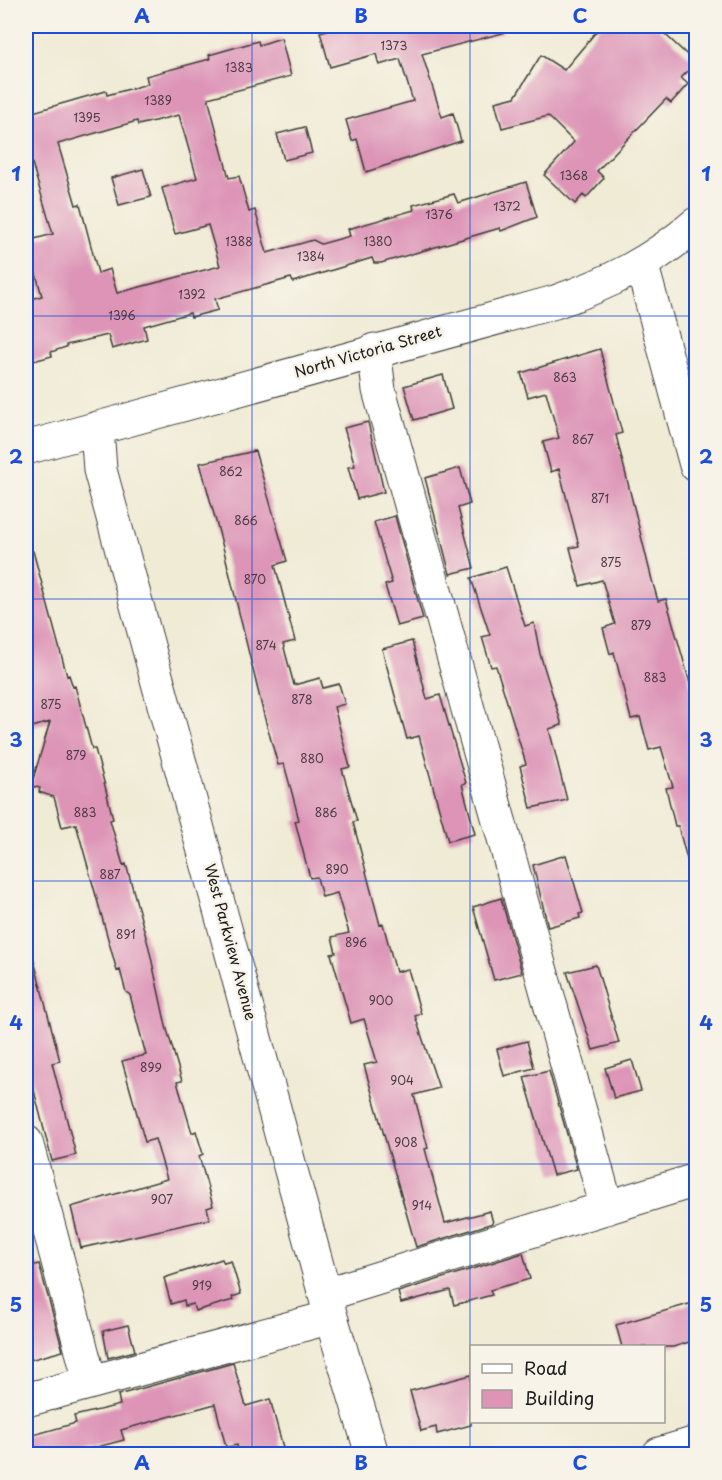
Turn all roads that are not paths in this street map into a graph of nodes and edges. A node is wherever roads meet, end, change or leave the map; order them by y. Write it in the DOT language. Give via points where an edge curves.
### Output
graph roads {
  1 [pos="696,225"];
  2 [pos="642,266"];
  3 [pos="374,350"];
  4 [pos="97,428"];
  5 [pos="26,448"];
  6 [pos="696,465"];
  7 [pos="26,1142"];
  8 [pos="696,1180"];
  9 [pos="607,1209"];
  10 [pos="329,1306"];
  11 [pos="90,1381"];
  12 [pos="26,1400"];
  13 [pos="696,1443"];
  14 [pos="372,1455"];
  15 [pos="659,1455"];
  1 -- 2 [label="street, North Victoria Street"];
  2 -- 3 [label="street, North Victoria Street" via="555,302"];
  2 -- 6 [label="street"];
  3 -- 4 [label="street, North Victoria Street"];
  3 -- 9 [label="street" via="379,390"];
  4 -- 5 [label="street, North Victoria Street"];
  4 -- 10 [label="street, West Parkview Avenue" via="100,470"];
  7 -- 11 [label="street"];
  8 -- 9 [label="street"];
  9 -- 10 [label="street"];
  10 -- 11 [label="street"];
  10 -- 14 [label="street, West Parkview Avenue"];
  11 -- 12 [label="street"];
  13 -- 15 [label="street"];
}
